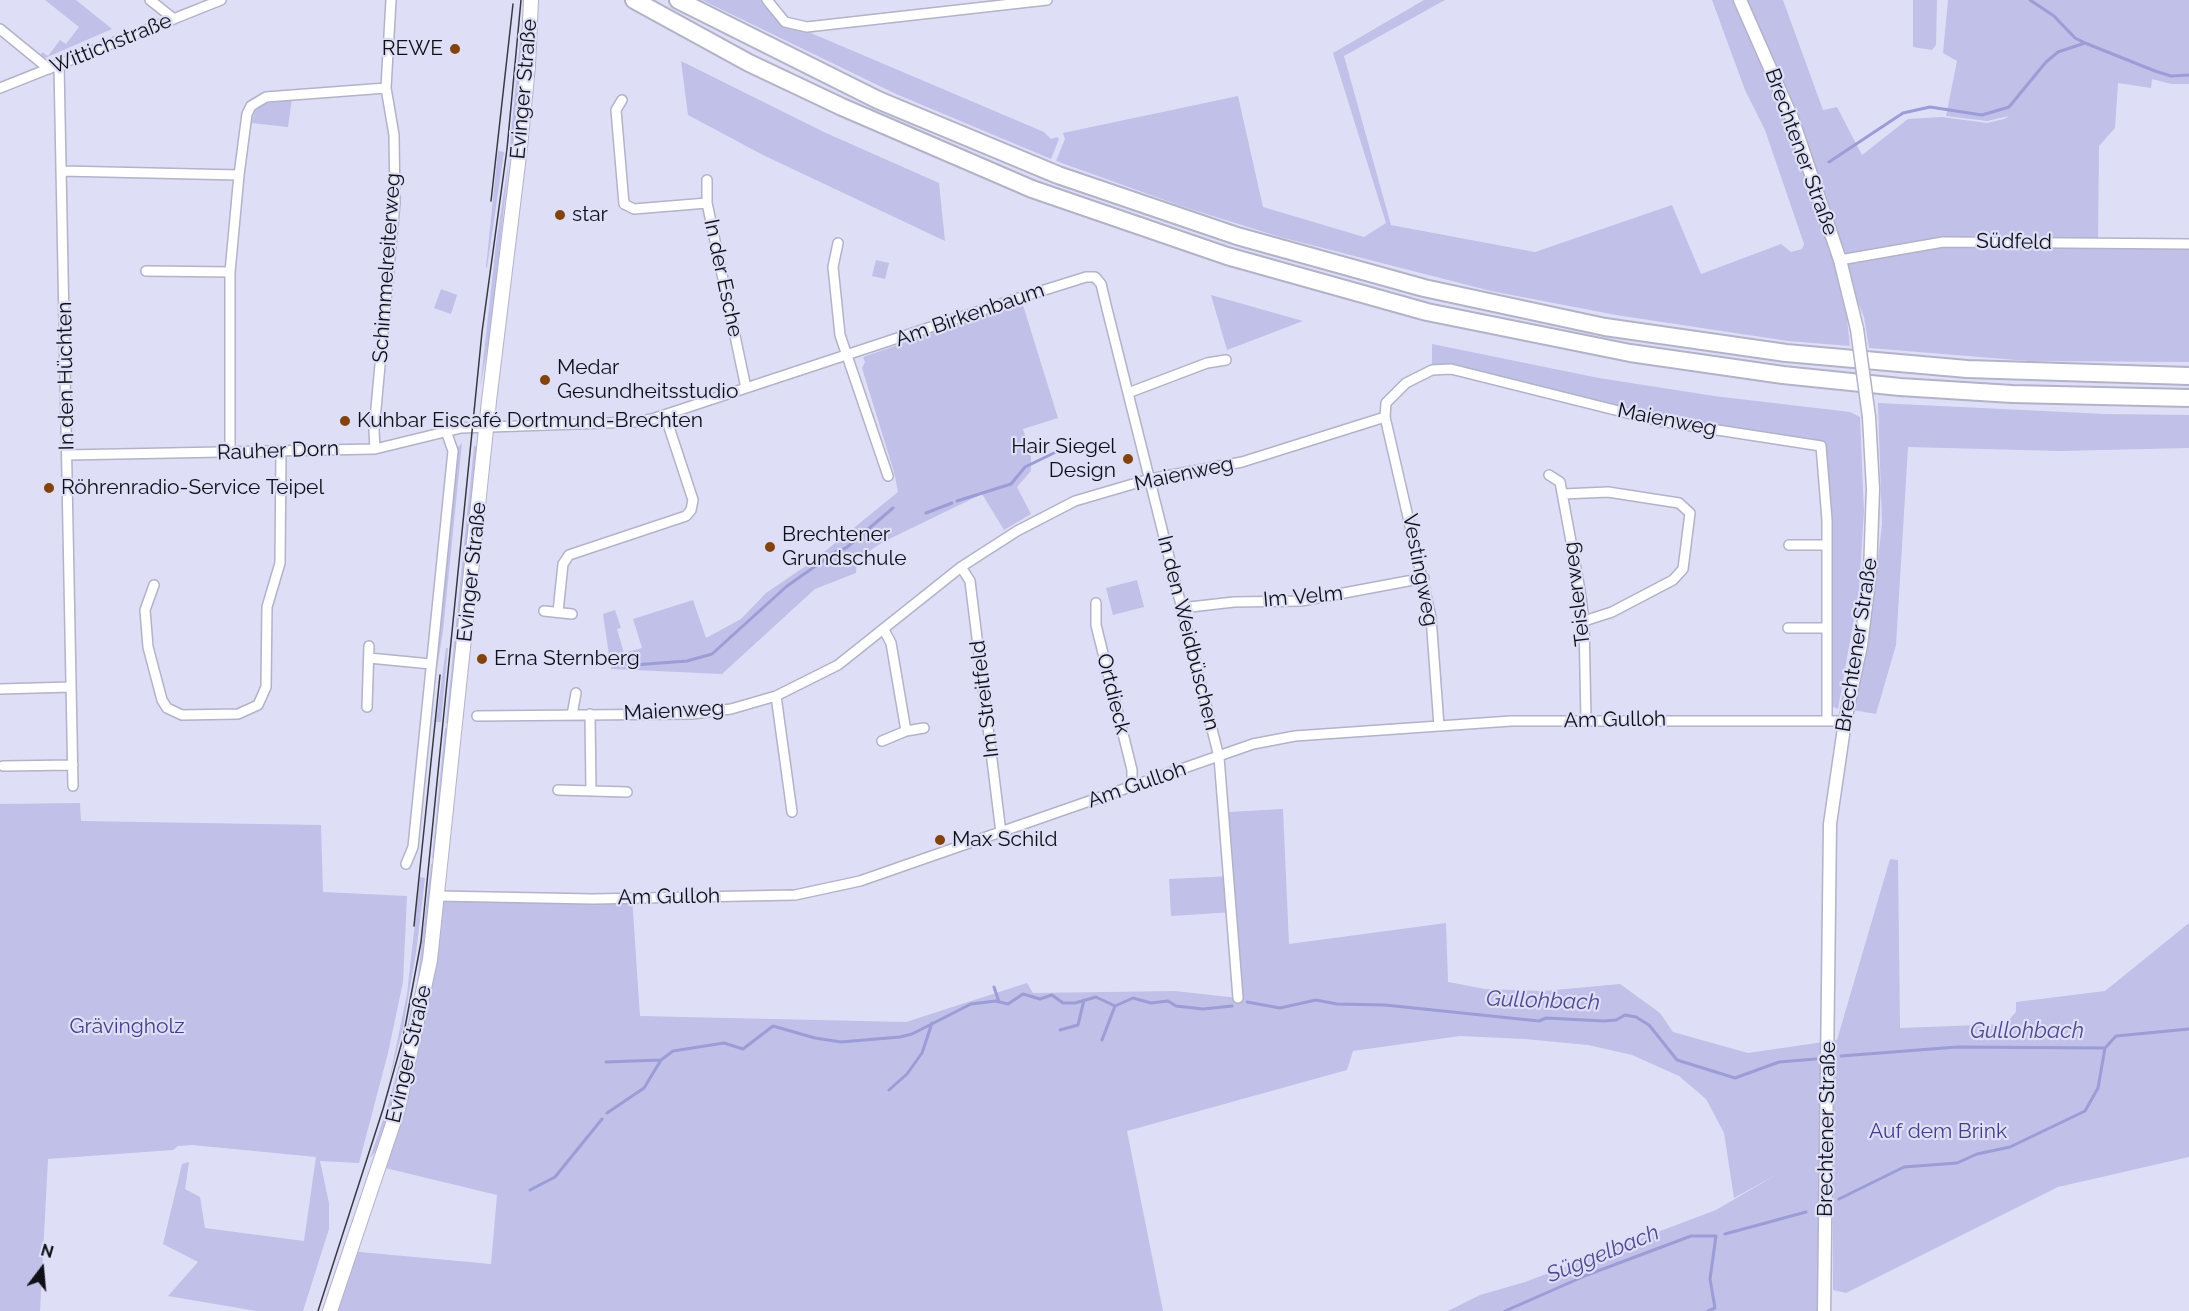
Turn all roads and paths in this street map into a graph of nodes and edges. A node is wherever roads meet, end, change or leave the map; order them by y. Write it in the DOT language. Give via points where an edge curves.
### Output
graph roads {
  1 [pos="150,0"];
  2 [pos="221,0"];
  3 [pos="391,0"];
  4 [pos="531,0"];
  5 [pos="634,0"];
  6 [pos="678,0"];
  7 [pos="767,0"];
  8 [pos="1047,0"];
  9 [pos="1740,0"];
  10 [pos="174,19"];
  11 [pos="0,29"];
  12 [pos="59,65"];
  13 [pos="49,69"];
  14 [pos="0,88"];
  15 [pos="386,88"];
  16 [pos="622,100"];
  17 [pos="62,171"];
  18 [pos="239,175"];
  19 [pos="707,180"];
  20 [pos="707,202"];
  21 [pos="838,243"];
  22 [pos="2189,244"];
  23 [pos="1840,260"];
  24 [pos="146,271"];
  25 [pos="230,272"];
  26 [pos="1095,277"];
  27 [pos="846,356"];
  28 [pos="1226,360"];
  29 [pos="2189,376"];
  30 [pos="746,388"];
  31 [pos="1128,393"];
  32 [pos="2189,398"];
  33 [pos="665,415"];
  34 [pos="1385,417"];
  35 [pos="487,428"];
  36 [pos="446,431"];
  37 [pos="1821,446"];
  38 [pos="375,448"];
  39 [pos="281,451"];
  40 [pos="230,453"];
  41 [pos="67,455"];
  42 [pos="1548,475"];
  43 [pos="888,476"];
  44 [pos="1150,479"];
  45 [pos="1563,494"];
  46 [pos="1789,545"];
  47 [pos="1827,545"];
  48 [pos="961,567"];
  49 [pos="1424,578"];
  50 [pos="154,585"];
  51 [pos="1096,603"];
  52 [pos="1181,608"];
  53 [pos="544,611"];
  54 [pos="558,612"];
  55 [pos="572,614"];
  56 [pos="1584,621"];
  57 [pos="1788,628"];
  58 [pos="1827,628"];
  59 [pos="884,630"];
  60 [pos="369,646"];
  61 [pos="369,658"];
  62 [pos="431,664"];
  63 [pos="71,687"];
  64 [pos="0,689"];
  65 [pos="576,693"];
  66 [pos="776,696"];
  67 [pos="367,707"];
  68 [pos="590,714"];
  69 [pos="572,715"];
  70 [pos="477,716"];
  71 [pos="1827,720"];
  72 [pos="1586,721"];
  73 [pos="1845,721"];
  74 [pos="1439,726"];
  75 [pos="924,728"];
  76 [pos="906,731"];
  77 [pos="882,741"];
  78 [pos="1220,757"];
  79 [pos="73,765"];
  80 [pos="3,766"];
  81 [pos="1132,785"];
  82 [pos="73,786"];
  83 [pos="558,790"];
  84 [pos="591,791"];
  85 [pos="627,792"];
  86 [pos="792,812"];
  87 [pos="1001,833"];
  88 [pos="406,864"];
  89 [pos="438,896"];
  90 [pos="1238,998"];
  91 [pos="330,1311"];
  92 [pos="1824,1311"];
  1 -- 10 [label="street"];
  2 -- 10 [label="street, Wittichstraße"];
  3 -- 15 [label="street"];
  4 -- 35 [label="main road, Evinger Straße" via="528,66"];
  5 -- 32 [label="highway" via="749,63 1032,189 1227,256 1416,309 1630,353 1782,375 2001,393"];
  6 -- 29 [label="highway" via="878,100 1058,175 1237,236 1424,288 1605,327 1786,353 1967,369"];
  7 -- 8 [label="street" via="785,22 807,27"];
  9 -- 23 [label="street, Brechtener Straße" via="1792,118"];
  10 -- 12 [label="street, Wittichstraße"];
  11 -- 13 [label="street"];
  12 -- 13 [label="street, Wittichstraße"];
  12 -- 17 [label="street, In den Hüchten"];
  13 -- 14 [label="street, Wittichstraße"];
  15 -- 18 [label="street" via="291,94 258,101 248,114"];
  15 -- 38 [label="street, Schimmelreiterweg" via="394,135 395,203"];
  16 -- 20 [label="street, In der Esche" via="616,110 624,204 634,208"];
  17 -- 18 [label="street"];
  17 -- 41 [label="street, In den Hüchten"];
  18 -- 25 [label="street"];
  19 -- 20 [label="street, In der Esche"];
  20 -- 30 [label="street, In der Esche"];
  21 -- 27 [label="street" via="832,267 834,302"];
  22 -- 23 [label="street, Südfeld" via="1943,242"];
  23 -- 73 [label="street, Brechtener Straße, bridge" via="1857,329 1869,417 1873,489 1870,573 1861,645"];
  24 -- 25 [label="street"];
  25 -- 40 [label="street"];
  26 -- 27 [label="street, Am Birkenbaum" via="1043,290"];
  26 -- 31 [label="street, In den Weidbüschen" via="1101,284"];
  27 -- 30 [label="street, Am Birkenbaum"];
  27 -- 43 [label="street"];
  28 -- 31 [label="street" via="1207,363"];
  30 -- 33 [label="street, Am Birkenbaum"];
  31 -- 44 [label="street, In den Weidbüschen"];
  33 -- 35 [label="street, Am Birkenbaum" via="634,422"];
  33 -- 54 [label="street" via="693,500 691,510 686,516 569,555 563,564"];
  34 -- 37 [label="street, Maienweg" via="1386,403 1406,383 1432,370 1451,369 1659,421"];
  34 -- 44 [label="street, Maienweg" via="1242,462"];
  34 -- 49 [label="street, Vestingweg"];
  35 -- 36 [label="street, Rauher Dorn"];
  35 -- 89 [label="main road, Evinger Straße"];
  36 -- 38 [label="street, Rauher Dorn"];
  36 -- 62 [label="street, Evinger Straße" via="453,450"];
  37 -- 47 [label="street, Brechtener Straße"];
  38 -- 39 [label="street, Rauher Dorn"];
  39 -- 40 [label="street, Rauher Dorn"];
  39 -- 50 [label="street" via="280,563 267,607 266,687 258,705 238,714 182,715 167,708 148,647 145,610"];
  40 -- 41 [label="street, Rauher Dorn"];
  41 -- 63 [label="street, In den Hüchten"];
  42 -- 45 [label="street, Teislerweg" via="1560,482"];
  44 -- 48 [label="street, Maienweg" via="1075,501 1012,534"];
  44 -- 52 [label="street, In den Weidbüschen"];
  45 -- 56 [label="street, Teislerweg"];
  45 -- 56 [label="street" via="1620,494 1679,503 1690,513 1683,569 1673,580 1612,612"];
  46 -- 47 [label="street"];
  47 -- 58 [label="street, Brechtener Straße"];
  48 -- 59 [label="street, Maienweg"];
  48 -- 87 [label="street, Im Streitfeld" via="970,581"];
  49 -- 52 [label="street, Im Velm" via="1301,601"];
  49 -- 74 [label="street, Vestingweg" via="1431,617"];
  51 -- 81 [label="street, Ortdieck" via="1096,625 1132,770"];
  52 -- 78 [label="street, In den Weidbüschen"];
  53 -- 54 [label="street"];
  54 -- 55 [label="street"];
  56 -- 72 [label="street, Teislerweg"];
  57 -- 58 [label="street, Brechtener Straße"];
  58 -- 71 [label="street, Brechtener Straße"];
  59 -- 66 [label="street, Maienweg" via="838,665"];
  59 -- 76 [label="street" via="891,643"];
  60 -- 61 [label="street"];
  61 -- 62 [label="street"];
  61 -- 67 [label="street"];
  62 -- 88 [label="street, Evinger Straße" via="413,847"];
  63 -- 64 [label="street"];
  63 -- 79 [label="street, In den Hüchten"];
  65 -- 69 [label="street"];
  66 -- 68 [label="street, Maienweg" via="706,712"];
  66 -- 86 [label="street"];
  68 -- 69 [label="street, Maienweg"];
  68 -- 84 [label="street"];
  69 -- 70 [label="street, Maienweg"];
  71 -- 72 [label="street, Am Gulloh"];
  71 -- 73 [label="street, Am Gulloh"];
  72 -- 74 [label="street, Am Gulloh"];
  73 -- 92 [label="street, Brechtener Straße" via="1830,824"];
  74 -- 78 [label="street, Am Gulloh" via="1273,739"];
  75 -- 76 [label="street"];
  76 -- 77 [label="street"];
  78 -- 81 [label="street, Am Gulloh"];
  78 -- 90 [label="street, In den Weidbüschen"];
  79 -- 80 [label="street"];
  79 -- 82 [label="street, In den Hüchten"];
  81 -- 87 [label="street, Am Gulloh"];
  83 -- 84 [label="street"];
  84 -- 85 [label="street"];
  87 -- 89 [label="street, Am Gulloh" via="860,881 795,895 593,899"];
  89 -- 91 [label="main road, Evinger Straße" via="421,1009 398,1109"];
}
